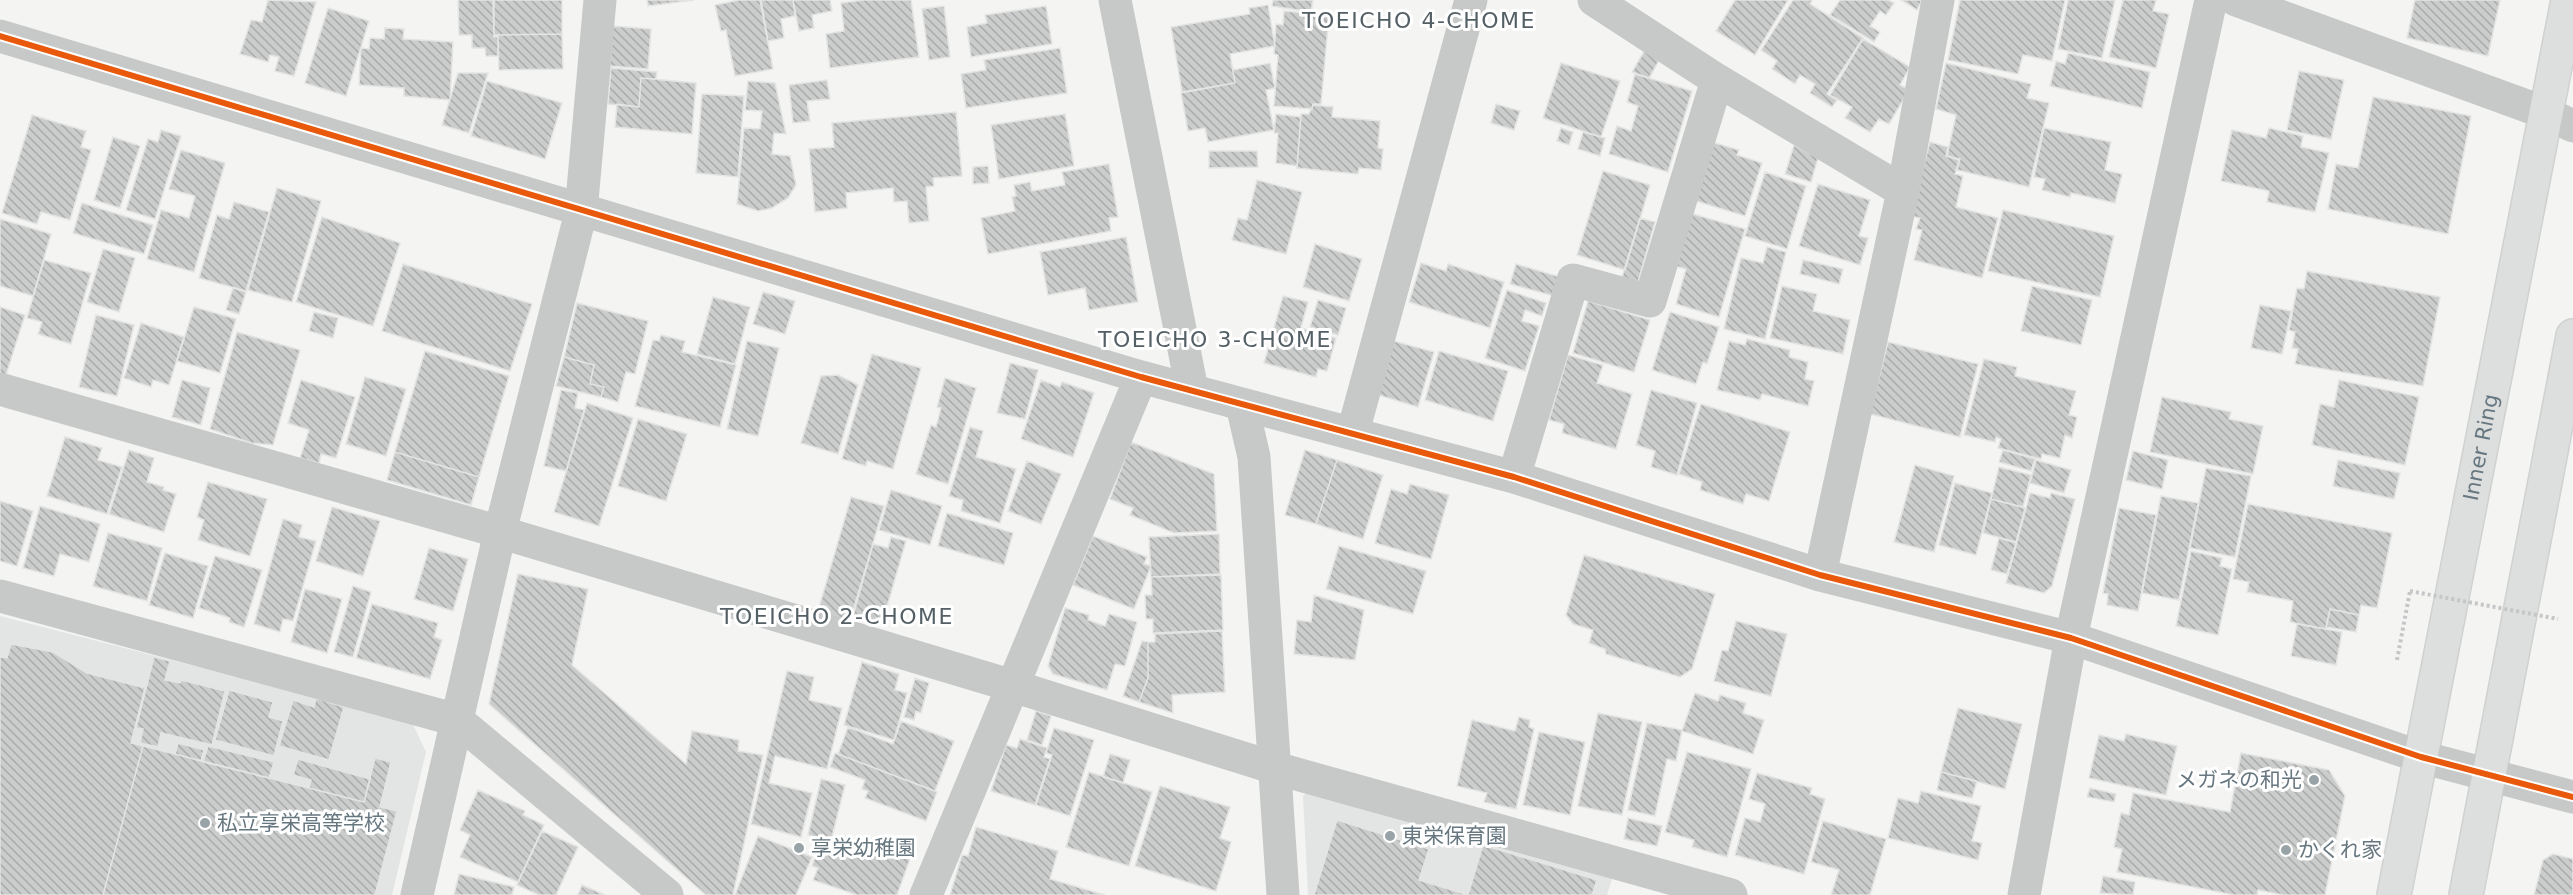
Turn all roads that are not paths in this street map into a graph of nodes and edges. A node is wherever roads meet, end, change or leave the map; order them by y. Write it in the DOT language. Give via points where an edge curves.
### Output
graph roads {
  1 [pos="600,0"];
  2 [pos="1114,0"];
  3 [pos="1471,0"];
  4 [pos="1594,0"];
  5 [pos="1938,0"];
  6 [pos="2211,0"];
  7 [pos="2236,0"];
  8 [pos="2568,0"];
  9 [pos="0,36"];
  10 [pos="1717,80"];
  11 [pos="2559,119"];
  12 [pos="1903,191"];
  13 [pos="581,212"];
  14 [pos="2573,336"];
  15 [pos="1141,377"];
  16 [pos="0,390"];
  17 [pos="1191,390"];
  18 [pos="1242,405"];
  19 [pos="1353,432"];
  20 [pos="1514,477"];
  21 [pos="500,532"];
  22 [pos="1820,574"];
  23 [pos="0,596"];
  24 [pos="2071,638"];
  25 [pos="1013,686"];
  26 [pos="457,720"];
  27 [pos="2421,757"];
  28 [pos="1275,768"];
  29 [pos="2489,775"];
  30 [pos="2573,797"];
  31 [pos="417,895"];
  32 [pos="667,895"];
  33 [pos="927,895"];
  34 [pos="1283,895"];
  35 [pos="1731,895"];
  36 [pos="2024,895"];
  37 [pos="2394,895"];
  38 [pos="2466,895"];
  1 -- 13 [label="street"];
  2 -- 17 [label="street"];
  3 -- 19 [label="street"];
  4 -- 10 [label="street"];
  5 -- 12 [label="street"];
  6 -- 24 [label="street"];
  7 -- 11 [label="street"];
  8 -- 11 [label="main road, Inner Ring"];
  9 -- 13 [label="street"];
  10 -- 12 [label="street"];
  10 -- 20 [label="street" via="1650,301 1574,280"];
  11 -- 27 [label="main road, Inner Ring"];
  12 -- 22 [label="street"];
  13 -- 15 [label="street"];
  13 -- 21 [label="street"];
  14 -- 29 [label="main road"];
  15 -- 17 [label="street"];
  15 -- 25 [label="street"];
  16 -- 21 [label="street"];
  17 -- 18 [label="street"];
  18 -- 19 [label="street"];
  18 -- 28 [label="street" via="1254,458"];
  19 -- 20 [label="street"];
  20 -- 22 [label="street"];
  21 -- 25 [label="street"];
  21 -- 26 [label="street"];
  22 -- 24 [label="street"];
  23 -- 26 [label="street"];
  24 -- 27 [label="street"];
  24 -- 36 [label="street"];
  25 -- 28 [label="street"];
  25 -- 33 [label="street"];
  26 -- 31 [label="street"];
  26 -- 32 [label="street"];
  27 -- 29 [label="street"];
  27 -- 37 [label="main road, Inner Ring"];
  28 -- 34 [label="street"];
  28 -- 35 [label="street"];
  29 -- 30 [label="street"];
  29 -- 38 [label="main road"];
}
